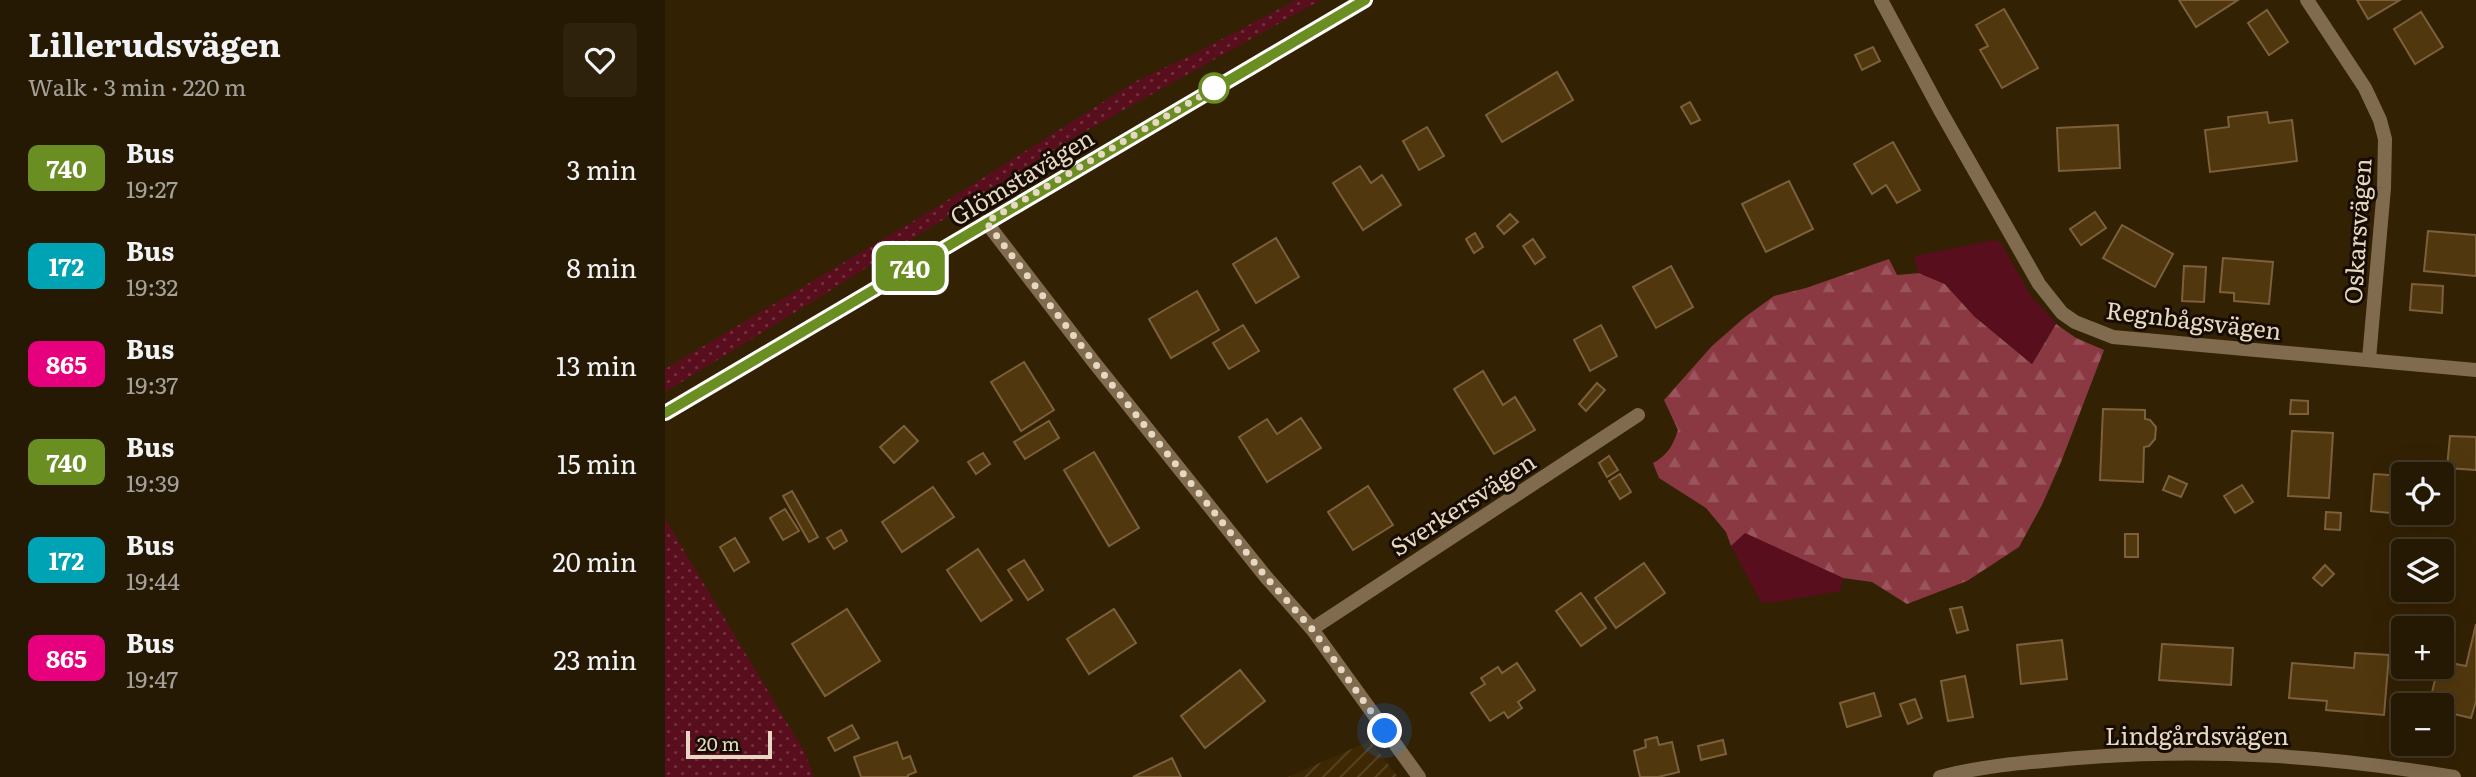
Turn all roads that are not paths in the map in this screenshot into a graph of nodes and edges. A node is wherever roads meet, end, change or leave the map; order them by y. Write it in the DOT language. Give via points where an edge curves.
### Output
graph roads {
  1 [pos="1364,0"];
  2 [pos="1881,0"];
  3 [pos="2307,0"];
  4 [pos="986,222"];
  5 [pos="2369,359"];
  6 [pos="2476,370"];
  7 [pos="665,413"];
  8 [pos="1637,415"];
  9 [pos="1312,629"];
  10 [pos="1963,774"];
  11 [pos="1419,777"];
  12 [pos="1940,777"];
  13 [pos="2454,777"];
  1 -- 4 [label="main road, Glömstavägen"];
  2 -- 5 [label="street, Regnbågsvägen" via="2039,284 2062,313 2113,337"];
  3 -- 5 [label="street, Oskarsvägen" via="2365,89 2385,139"];
  4 -- 7 [label="main road, Glömstavägen"];
  4 -- 9 [label="street" via="1119,394"];
  5 -- 6 [label="street, Regnbågsvägen"];
  8 -- 9 [label="street, Sverkersvägen"];
  9 -- 11 [label="street"];
  10 -- 12 [label="street, Lindgårdsvägen"];
  10 -- 13 [label="street, Lindgårdsvägen" via="2018,763 2198,752 2352,762"];
}
